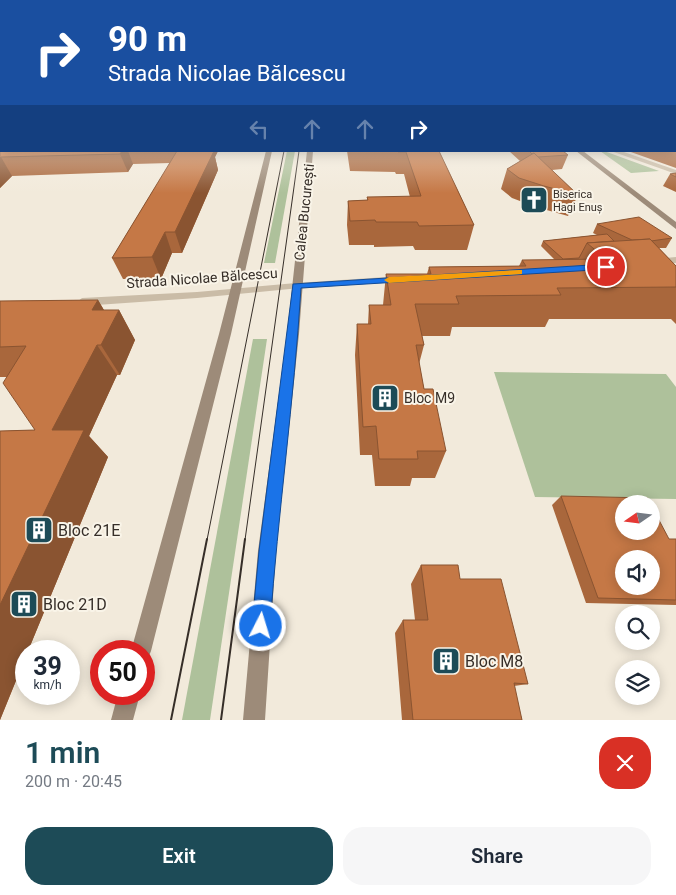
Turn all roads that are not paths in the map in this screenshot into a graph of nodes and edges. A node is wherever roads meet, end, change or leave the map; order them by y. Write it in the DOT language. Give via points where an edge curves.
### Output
graph roads {
  1 [pos="269,152"];
  2 [pos="310,152"];
  3 [pos="580,152"];
  4 [pos="617,152"];
  5 [pos="676,172"];
  6 [pos="676,226"];
  7 [pos="676,260"];
  8 [pos="641,264"];
  9 [pos="416,278"];
  10 [pos="296,286"];
  11 [pos="234,292"];
  12 [pos="74,302"];
  13 [pos="144,640"];
  14 [pos="127,705"];
  15 [pos="122,720"];
  16 [pos="254,720"];
  1 -- 11 [label="main road"];
  2 -- 10 [label="main road, Calea București"];
  3 -- 6 [label="main road"];
  4 -- 5 [label="street"];
  7 -- 8 [label="street"];
  9 -- 10 [label="street, Strada Nicolae Bălcescu"];
  10 -- 11 [label="street, Strada Nicolae Bălcescu"];
  10 -- 16 [label="main road, Calea București" via="267,551"];
  11 -- 12 [label="street, Strada Nicolae Bălcescu"];
  11 -- 13 [label="main road"];
  14 -- 15 [label="main road"];
}
